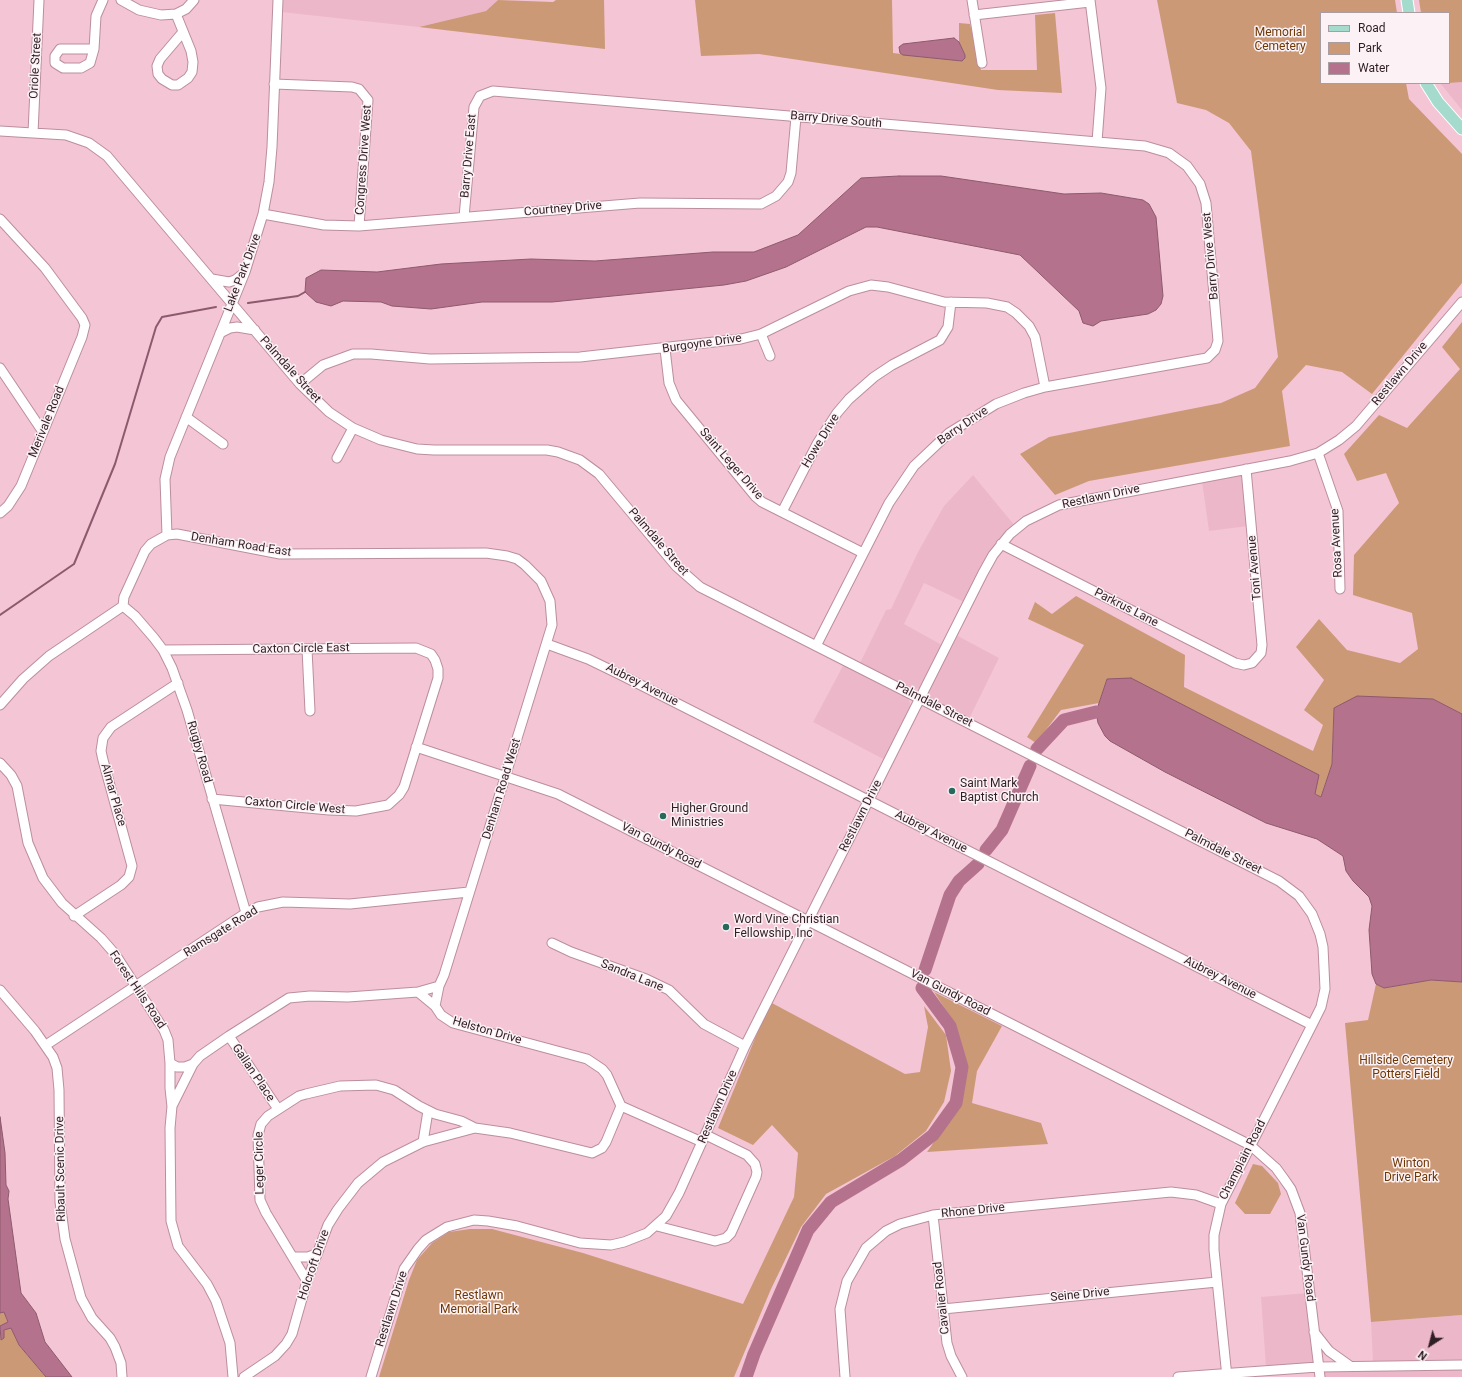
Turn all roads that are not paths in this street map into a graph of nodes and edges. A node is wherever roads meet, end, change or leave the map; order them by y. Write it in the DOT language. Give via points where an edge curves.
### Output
graph roads {
  1 [pos="39,0"];
  2 [pos="103,0"];
  3 [pos="121,0"];
  4 [pos="194,0"];
  5 [pos="278,0"];
  6 [pos="972,0"];
  7 [pos="1407,0"];
  8 [pos="1090,1"];
  9 [pos="1409,12"];
  10 [pos="176,14"];
  11 [pos="974,16"];
  12 [pos="183,32"];
  13 [pos="94,49"];
  14 [pos="982,63"];
  15 [pos="274,84"];
  16 [pos="1427,84"];
  17 [pos="480,96"];
  18 [pos="796,117"];
  19 [pos="1462,129"];
  20 [pos="0,131"];
  21 [pos="33,133"];
  22 [pos="1097,142"];
  23 [pos="1187,166"];
  24 [pos="263,214"];
  25 [pos="464,217"];
  26 [pos="0,219"];
  27 [pos="359,226"];
  28 [pos="245,272"];
  29 [pos="212,279"];
  30 [pos="951,302"];
  31 [pos="1462,302"];
  32 [pos="232,303"];
  33 [pos="255,330"];
  34 [pos="220,333"];
  35 [pos="761,334"];
  36 [pos="665,349"];
  37 [pos="1215,350"];
  38 [pos="770,356"];
  39 [pos="0,368"];
  40 [pos="300,384"];
  41 [pos="1045,387"];
  42 [pos="186,417"];
  43 [pos="353,428"];
  44 [pos="43,432"];
  45 [pos="223,444"];
  46 [pos="1318,453"];
  47 [pos="337,458"];
  48 [pos="1246,469"];
  49 [pos="782,512"];
  50 [pos="0,513"];
  51 [pos="167,535"];
  52 [pos="1001,544"];
  53 [pos="863,552"];
  54 [pos="1340,589"];
  55 [pos="546,590"];
  56 [pos="123,606"];
  57 [pos="547,644"];
  58 [pos="816,646"];
  59 [pos="307,648"];
  60 [pos="163,650"];
  61 [pos="436,660"];
  62 [pos="1252,663"];
  63 [pos="178,683"];
  64 [pos="920,699"];
  65 [pos="0,705"];
  66 [pos="310,712"];
  67 [pos="416,747"];
  68 [pos="0,763"];
  69 [pos="506,776"];
  70 [pos="212,799"];
  71 [pos="869,800"];
  72 [pos="469,892"];
  73 [pos="246,913"];
  74 [pos="74,916"];
  75 [pos="808,921"];
  76 [pos="552,943"];
  77 [pos="439,986"];
  78 [pos="137,987"];
  79 [pos="0,990"];
  80 [pos="418,992"];
  81 [pos="435,1006"];
  82 [pos="1312,1025"];
  83 [pos="229,1036"];
  84 [pos="46,1045"];
  85 [pos="745,1046"];
  86 [pos="170,1063"];
  87 [pos="192,1064"];
  88 [pos="620,1106"];
  89 [pos="172,1107"];
  90 [pos="278,1109"];
  91 [pos="428,1111"];
  92 [pos="474,1128"];
  93 [pos="704,1139"];
  94 [pos="423,1142"];
  95 [pos="1250,1145"];
  96 [pos="1221,1204"];
  97 [pos="933,1215"];
  98 [pos="657,1226"];
  99 [pos="316,1254"];
  100 [pos="293,1257"];
  101 [pos="307,1281"];
  102 [pos="1217,1282"];
  103 [pos="943,1309"];
  104 [pos="1314,1331"];
  105 [pos="1462,1365"];
  106 [pos="1350,1366"];
  107 [pos="1318,1367"];
  108 [pos="1227,1375"];
  109 [pos="122,1377"];
  110 [pos="233,1377"];
  111 [pos="244,1377"];
  112 [pos="371,1377"];
  113 [pos="845,1377"];
  114 [pos="962,1377"];
  115 [pos="1178,1377"];
  116 [pos="1320,1377"];
  1 -- 21 [label="street, Oriole Street"];
  2 -- 13 [label="street" via="96,16"];
  3 -- 10 [label="street" via="150,13"];
  4 -- 10 [label="street" via="186,9"];
  5 -- 15 [label="street, Lake Park Drive"];
  6 -- 11 [label="street"];
  7 -- 9 [label="main road"];
  8 -- 11 [label="street"];
  8 -- 22 [label="street" via="1101,88"];
  10 -- 12 [label="street"];
  11 -- 14 [label="street"];
  12 -- 12 [label="street" via="191,51 192,72 184,83 172,85 158,74 157,66"];
  15 -- 24 [label="street, Lake Park Drive" via="269,182"];
  15 -- 27 [label="street, Congress Drive West" via="352,87 365,94 369,107"];
  16 -- 19 [label="main road" via="1438,102"];
  17 -- 18 [label="street, Barry Drive South" via="493,91"];
  17 -- 25 [label="street, Barry Drive East" via="474,107"];
  18 -- 22 [label="street, Barry Drive South"];
  18 -- 25 [label="street, Courtney Drive" via="788,182 776,196 761,204 640,203"];
  20 -- 21 [label="street, Palmdale Street"];
  21 -- 29 [label="street, Palmdale Street" via="66,135 99,149 116,164"];
  22 -- 23 [label="street, Barry Drive South" via="1159,149 1170,153"];
  23 -- 37 [label="street, Barry Drive West" via="1200,184 1206,203 1218,342"];
  24 -- 27 [label="street, Courtney Drive" via="324,225"];
  24 -- 28 [label="street, Lake Park Drive"];
  25 -- 27 [label="street, Courtney Drive"];
  26 -- 44 [label="street, Merivale Road" via="45,268 85,325"];
  28 -- 29 [label="street" via="230,282"];
  28 -- 32 [label="street, Lake Park Drive"];
  29 -- 32 [label="street, Palmdale Street"];
  30 -- 35 [label="street, Burgoyne Drive" via="929,299 882,286 862,287"];
  30 -- 41 [label="street, Burgoyne Drive" via="987,303 1007,307 1021,316 1035,337"];
  30 -- 49 [label="street, Howe Drive" via="948,328 940,340 892,365 849,399 817,444"];
  31 -- 46 [label="street, Restlawn Drive" via="1356,426"];
  32 -- 33 [label="street, Palmdale Street"];
  32 -- 34 [label="street, Lake Park Drive"];
  33 -- 34 [label="street" via="237,327"];
  33 -- 40 [label="street, Palmdale Street"];
  34 -- 42 [label="street, Lake Park Drive"];
  35 -- 36 [label="street, Burgoyne Drive"];
  35 -- 38 [label="street"];
  36 -- 40 [label="street, Burgoyne Drive" via="580,358 430,359 354,354 323,365"];
  36 -- 49 [label="street, Saint Leger Drive" via="669,383 676,400 755,496"];
  37 -- 41 [label="street, Barry Drive" via="1207,358"];
  39 -- 44 [label="street"];
  40 -- 43 [label="street, Palmdale Street" via="319,403"];
  41 -- 53 [label="street, Barry Drive" via="996,404 939,441 904,480"];
  42 -- 45 [label="street"];
  42 -- 51 [label="street, Lake Park Drive" via="165,479"];
  43 -- 47 [label="street"];
  43 -- 58 [label="street, Palmdale Street" via="381,440 417,449 548,450 580,460 599,474 676,566 692,581"];
  44 -- 50 [label="street, Merivale Road" via="22,486"];
  46 -- 48 [label="street, Restlawn Drive"];
  46 -- 54 [label="street, Rosa Avenue" via="1338,511"];
  48 -- 52 [label="street, Restlawn Drive" via="1059,505 1022,524"];
  48 -- 62 [label="street, Toni Avenue" via="1262,646 1261,653"];
  49 -- 53 [label="street, Saint Leger Drive"];
  51 -- 55 [label="street, Denham Road East" via="177,534 280,554 486,553 507,556 525,565"];
  51 -- 56 [label="street" via="151,544 145,551 124,597"];
  52 -- 62 [label="street, Parkrus Lane" via="1235,664"];
  52 -- 64 [label="street, Restlawn Drive" via="983,573"];
  53 -- 58 [label="street, Barry Drive"];
  55 -- 57 [label="street, Denham Road West" via="552,612 552,625"];
  56 -- 60 [label="street, Rugby Road" via="135,616"];
  56 -- 65 [label="street" via="49,656 23,679"];
  57 -- 69 [label="street, Denham Road West"];
  57 -- 71 [label="street, Aubrey Avenue" via="621,674"];
  58 -- 64 [label="street, Palmdale Street"];
  59 -- 60 [label="street, Caxton Circle East"];
  59 -- 61 [label="street, Caxton Circle East" via="416,648 424,650"];
  59 -- 66 [label="street"];
  60 -- 63 [label="street, Rugby Road"];
  61 -- 67 [label="street, Caxton Circle West" via="438,678"];
  63 -- 70 [label="street, Rugby Road"];
  63 -- 74 [label="street, Almar Place" via="111,727 103,738 103,760 132,866 129,877 121,885"];
  64 -- 71 [label="street, Restlawn Drive"];
  64 -- 82 [label="street, Palmdale Street" via="1290,888 1312,914 1323,947 1325,989 1321,1007"];
  67 -- 69 [label="street, Van Gundy Road"];
  67 -- 70 [label="street, Caxton Circle West" via="399,795 382,807 356,811 329,810"];
  68 -- 74 [label="street, Forest Hills Road" via="17,786 28,843 36,864 50,889"];
  69 -- 72 [label="street, Denham Road West"];
  69 -- 75 [label="street, Van Gundy Road" via="558,794"];
  70 -- 73 [label="street, Rugby Road"];
  71 -- 75 [label="street, Restlawn Drive"];
  71 -- 82 [label="street, Aubrey Avenue"];
  72 -- 73 [label="street, Ramsgate Road" via="350,904 283,902 258,907"];
  72 -- 77 [label="street, Denham Road West"];
  73 -- 78 [label="street, Ramsgate Road"];
  74 -- 78 [label="street, Forest Hills Road" via="111,950"];
  75 -- 85 [label="street, Restlawn Drive"];
  75 -- 95 [label="street, Van Gundy Road"];
  76 -- 85 [label="street, Sandra Lane" via="669,990 704,1024"];
  77 -- 80 [label="street"];
  77 -- 81 [label="street"];
  78 -- 84 [label="street, Ramsgate Road"];
  78 -- 86 [label="street, Forest Hills Road" via="164,1030 168,1040"];
  79 -- 84 [label="street, Ribault Scenic Drive"];
  80 -- 81 [label="street, Helston Drive"];
  80 -- 83 [label="street" via="289,998"];
  81 -- 88 [label="street, Helston Drive" via="453,1023 587,1059 607,1075"];
  82 -- 95 [label="street, Champlain Road"];
  83 -- 87 [label="street"];
  83 -- 90 [label="street, Gallan Place"];
  84 -- 109 [label="street, Ribault Scenic Drive" via="53,1057 59,1079 60,1202 65,1239 81,1298 92,1318 115,1347 121,1363"];
  85 -- 93 [label="street, Restlawn Drive"];
  86 -- 87 [label="street" via="177,1067"];
  86 -- 89 [label="street, Forest Hills Road"];
  87 -- 89 [label="street"];
  88 -- 92 [label="street, Holcroft Drive" via="606,1142 602,1148 592,1153"];
  88 -- 93 [label="street"];
  89 -- 110 [label="street" via="170,1128 173,1230 178,1246 204,1279 216,1301 230,1343"];
  90 -- 91 [label="street, Leger Circle" via="306,1094 340,1086 366,1084 394,1090"];
  90 -- 100 [label="street, Leger Circle" via="264,1120 258,1130 259,1190 266,1213"];
  91 -- 92 [label="street, Leger Circle" via="461,1121"];
  91 -- 94 [label="street"];
  92 -- 94 [label="street, Holcroft Drive"];
  93 -- 98 [label="street, Restlawn Drive" via="680,1193"];
  93 -- 98 [label="street" via="747,1155 755,1164 756,1177 731,1233 726,1238 715,1241"];
  94 -- 99 [label="street, Holcroft Drive" via="383,1162 358,1183 335,1214"];
  95 -- 96 [label="street, Champlain Road"];
  95 -- 104 [label="street, Van Gundy Road" via="1276,1168 1291,1189 1298,1207 1303,1226"];
  96 -- 97 [label="street, Rhone Drive" via="1196,1195 1171,1192"];
  96 -- 102 [label="street, Champlain Road" via="1214,1235"];
  97 -- 103 [label="street, Cavalier Road"];
  97 -- 113 [label="street, Rhone Drive" via="915,1219 886,1231 866,1248 852,1269 842,1294 840,1309"];
  98 -- 112 [label="street, Restlawn Drive" via="624,1242 596,1246 501,1222 474,1220 447,1227 426,1240 404,1269"];
  99 -- 100 [label="street"];
  99 -- 101 [label="street, Holcroft Drive"];
  100 -- 101 [label="street, Leger Circle"];
  101 -- 111 [label="street, Holcroft Drive" via="292,1334 286,1344 275,1356"];
  102 -- 103 [label="street, Seine Drive"];
  102 -- 108 [label="street, Champlain Road"];
  103 -- 114 [label="street, Cavalier Road" via="947,1344"];
  104 -- 106 [label="street" via="1330,1351"];
  104 -- 107 [label="street, Van Gundy Road"];
  105 -- 106 [label="street"];
  106 -- 107 [label="street"];
  107 -- 108 [label="street"];
  107 -- 116 [label="street, Van Gundy Road"];
  108 -- 115 [label="street"];
}
